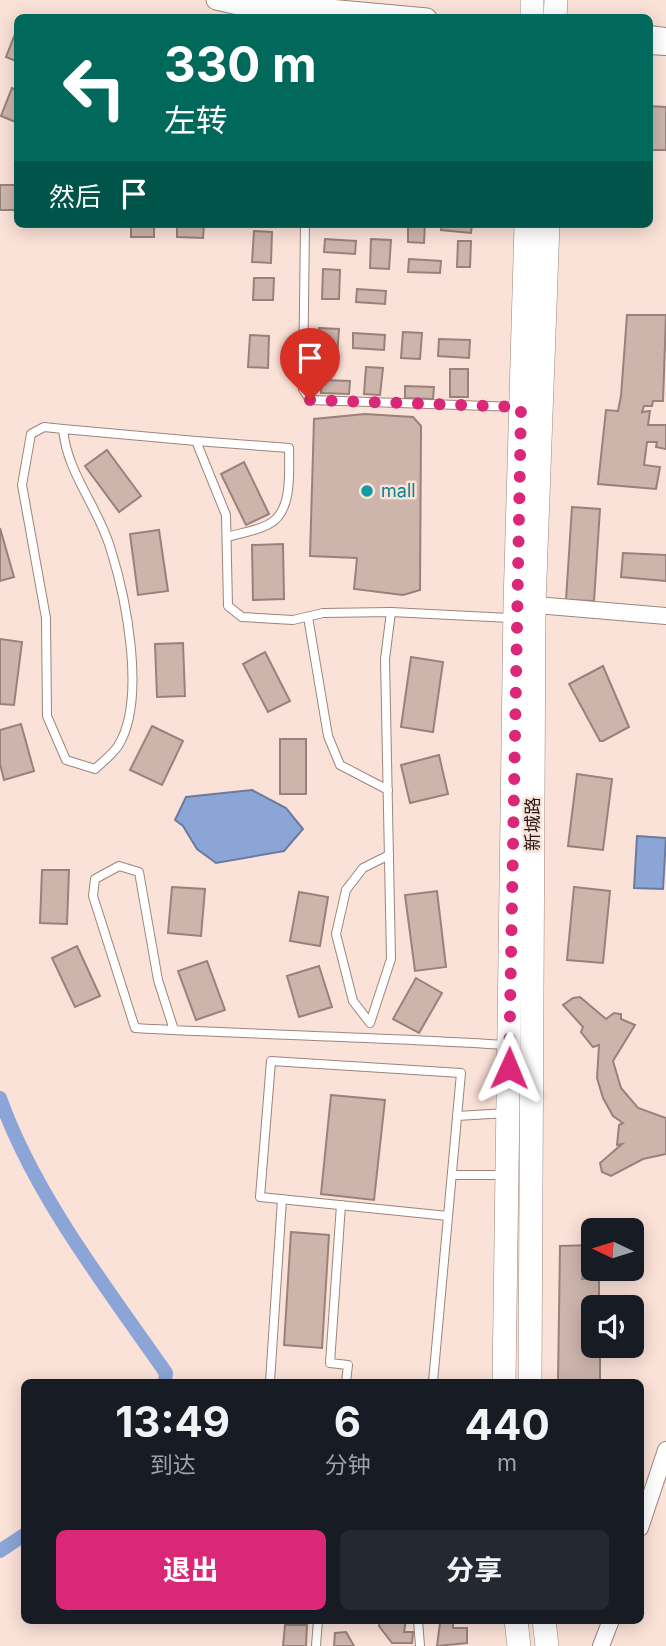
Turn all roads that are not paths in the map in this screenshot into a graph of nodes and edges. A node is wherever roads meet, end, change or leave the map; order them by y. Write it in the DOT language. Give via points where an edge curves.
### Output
graph roads {
  1 [pos="216,0"];
  2 [pos="266,0"];
  3 [pos="276,14"];
  4 [pos="383,14"];
  5 [pos="305,228"];
  6 [pos="526,228"];
  7 [pos="548,228"];
  8 [pos="521,407"];
  9 [pos="63,429"];
  10 [pos="196,441"];
  11 [pos="227,537"];
  12 [pos="521,609"];
  13 [pos="391,612"];
  14 [pos="666,616"];
  15 [pos="309,617"];
  16 [pos="388,790"];
  17 [pos="388,855"];
  18 [pos="370,1023"];
  19 [pos="174,1030"];
  20 [pos="369,1036"];
  21 [pos="509,1045"];
  22 [pos="508,1113"];
  23 [pos="457,1115"];
  24 [pos="452,1175"];
  25 [pos="507,1175"];
  26 [pos="282,1199"];
  27 [pos="341,1205"];
  28 [pos="449,1216"];
  29 [pos="270,1379"];
  30 [pos="346,1379"];
  31 [pos="433,1379"];
  32 [pos="504,1379"];
  33 [pos="530,1379"];
  34 [pos="666,1450"];
  35 [pos="644,1516"];
  36 [pos="318,1624"];
  37 [pos="418,1624"];
  38 [pos="516,1624"];
  39 [pos="544,1624"];
  40 [pos="609,1624"];
  41 [pos="316,1646"];
  42 [pos="420,1646"];
  43 [pos="519,1646"];
  44 [pos="547,1646"];
  45 [pos="601,1646"];
  1 -- 3 [label="street"];
  2 -- 4 [label="street"];
  5 -- 8 [label="lane" via="303,390 310,400"];
  6 -- 8 [label="main road, 新城路"];
  7 -- 12 [label="main road, 新城路"];
  8 -- 12 [label="main road, 新城路"];
  9 -- 9 [label="lane" via="44,427 31,434 22,485 46,618 47,716 66,760 95,769 118,746 133,698 135,671 110,547 76,480"];
  9 -- 10 [label="lane"];
  10 -- 11 [label="lane" via="226,515"];
  10 -- 11 [label="lane" via="289,448 283,510 271,524"];
  11 -- 15 [label="lane" via="228,606 242,617"];
  12 -- 13 [label="lane"];
  12 -- 14 [label="street"];
  12 -- 21 [label="main road, 新城路"];
  12 -- 33 [label="main road, 新城路"];
  13 -- 15 [label="lane"];
  13 -- 16 [label="lane" via="385,659"];
  15 -- 16 [label="lane" via="328,736 340,765"];
  16 -- 17 [label="lane"];
  17 -- 18 [label="lane" via="391,959"];
  17 -- 18 [label="lane" via="363,868 346,890 336,934 353,1001"];
  18 -- 20 [label="lane"];
  19 -- 19 [label="lane" via="135,1028 93,896 95,879 118,866 139,872 158,980"];
  19 -- 20 [label="lane"];
  20 -- 21 [label="lane"];
  21 -- 22 [label="main road, 新城路"];
  22 -- 23 [label="lane"];
  22 -- 25 [label="main road, 新城路"];
  23 -- 24 [label="lane"];
  23 -- 26 [label="lane" via="461,1073 271,1061 260,1197"];
  24 -- 25 [label="lane"];
  24 -- 28 [label="lane"];
  25 -- 32 [label="main road, 新城路"];
  26 -- 27 [label="lane"];
  26 -- 29 [label="lane"];
  27 -- 28 [label="lane"];
  27 -- 30 [label="lane" via="330,1363 348,1365"];
  28 -- 31 [label="lane"];
  34 -- 35 [label="street"];
  36 -- 41 [label="lane"];
  37 -- 42 [label="lane"];
  38 -- 43 [label="main road"];
  39 -- 44 [label="main road"];
  40 -- 45 [label="street"];
}
